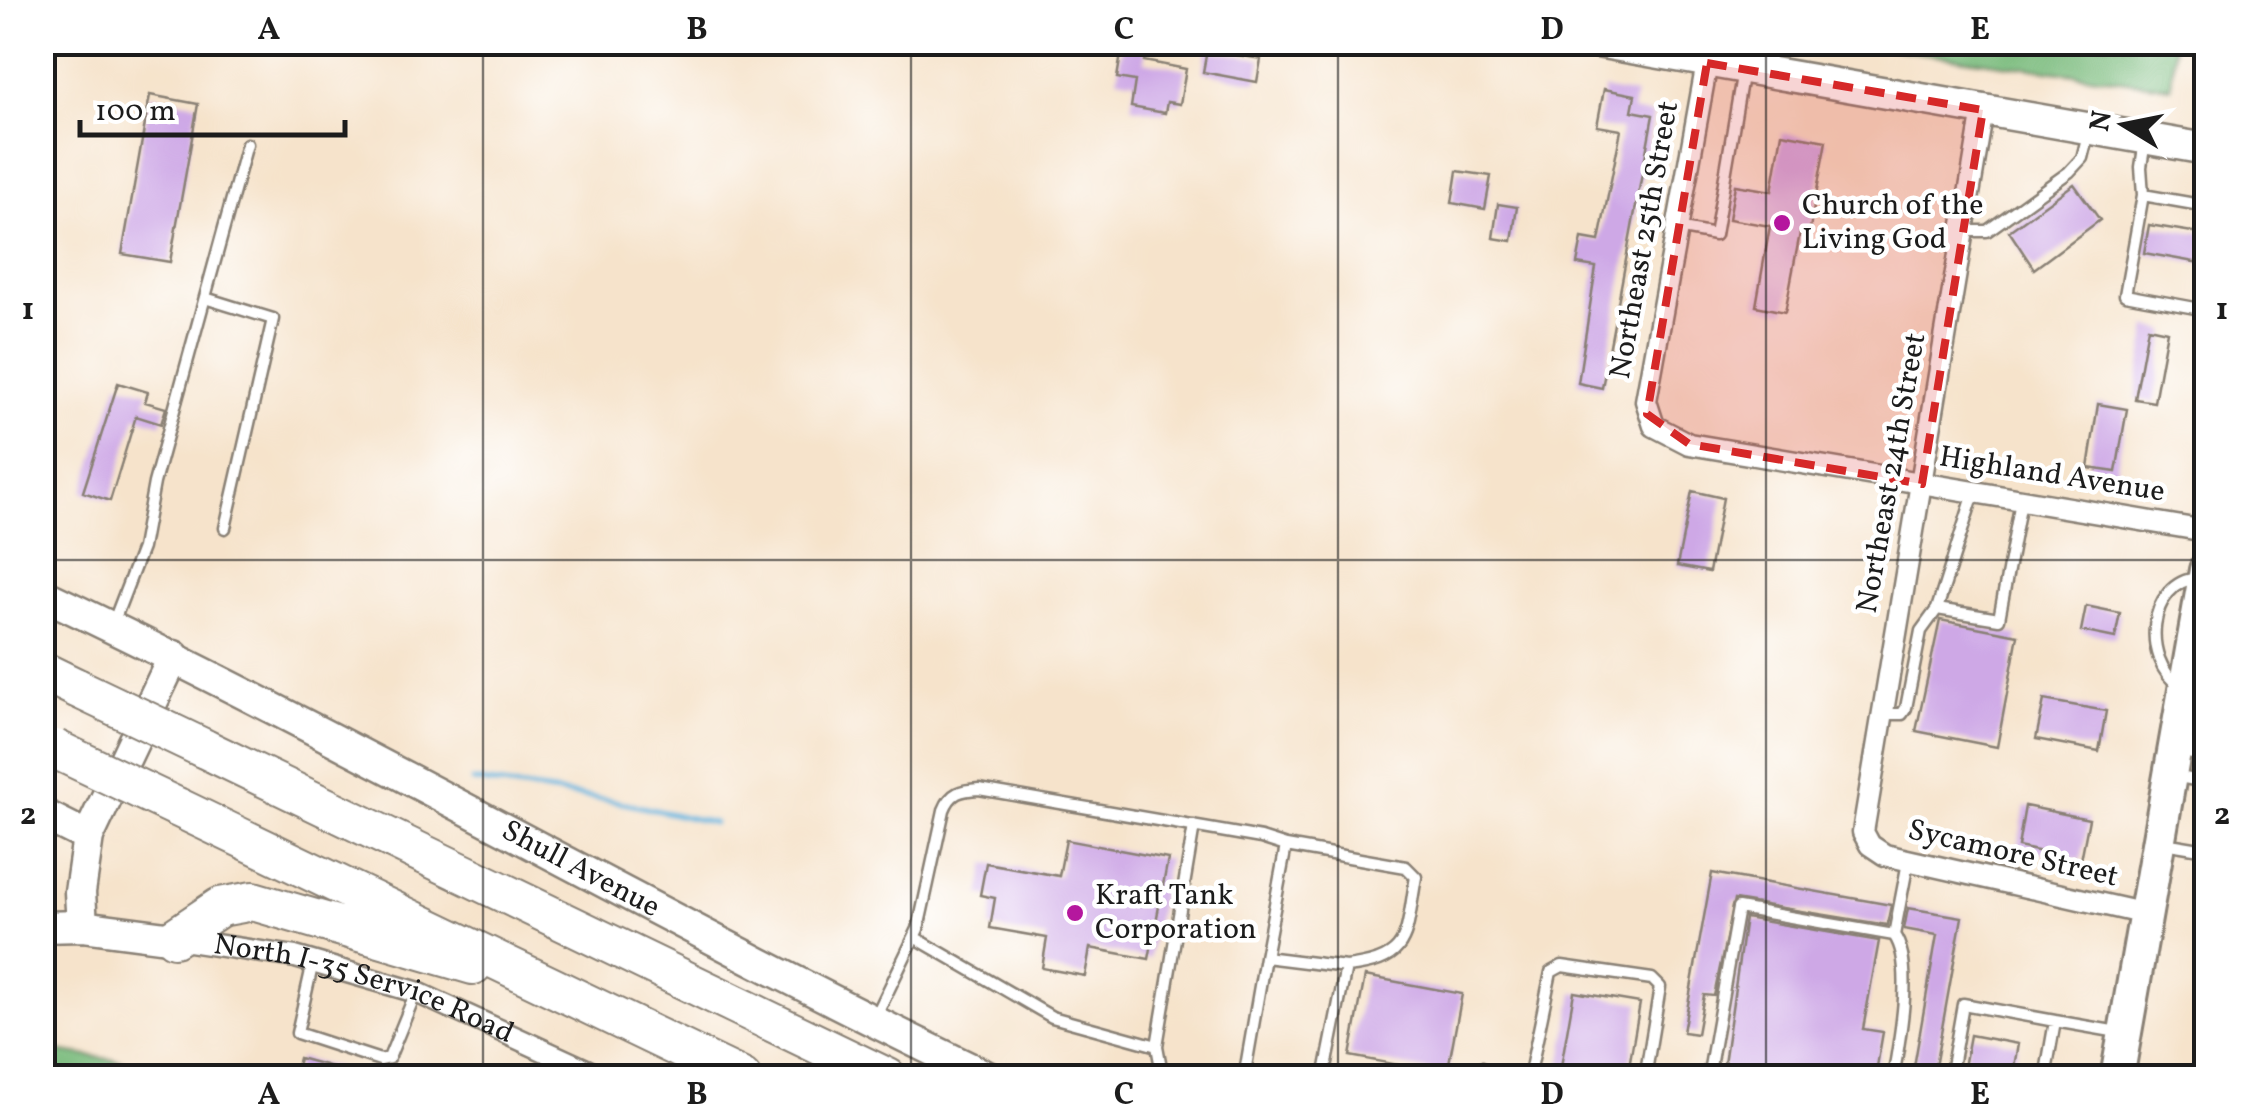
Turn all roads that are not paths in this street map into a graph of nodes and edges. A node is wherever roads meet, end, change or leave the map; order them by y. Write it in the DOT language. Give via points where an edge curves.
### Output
graph roads {
  1 [pos="1596,42"];
  2 [pos="1707,64"];
  3 [pos="1743,70"];
  4 [pos="1983,110"];
  5 [pos="2089,128"];
  6 [pos="2146,138"];
  7 [pos="247,144"];
  8 [pos="2206,149"];
  9 [pos="2143,195"];
  10 [pos="2206,206"];
  11 [pos="1677,228"];
  12 [pos="1964,231"];
  13 [pos="206,298"];
  14 [pos="2206,310"];
  15 [pos="1654,426"];
  16 [pos="1922,484"];
  17 [pos="1974,493"];
  18 [pos="2021,501"];
  19 [pos="225,528"];
  20 [pos="2206,531"];
  21 [pos="2206,570"];
  22 [pos="2205,577"];
  23 [pos="42,594"];
  24 [pos="1937,608"];
  25 [pos="112,627"];
  26 [pos="174,656"];
  27 [pos="42,671"];
  28 [pos="1882,714"];
  29 [pos="49,746"];
  30 [pos="2184,757"];
  31 [pos="2206,782"];
  32 [pos="42,814"];
  33 [pos="1194,826"];
  34 [pos="88,837"];
  35 [pos="2158,842"];
  36 [pos="1870,845"];
  37 [pos="1286,846"];
  38 [pos="2206,850"];
  39 [pos="1908,862"];
  40 [pos="2146,914"];
  41 [pos="42,926"];
  42 [pos="82,926"];
  43 [pos="1894,935"];
  44 [pos="174,938"];
  45 [pos="914,938"];
  46 [pos="1265,957"];
  47 [pos="313,961"];
  48 [pos="1346,967"];
  49 [pos="553,986"];
  50 [pos="416,992"];
  51 [pos="874,1020"];
  52 [pos="2055,1020"];
  53 [pos="2125,1034"];
  54 [pos="1157,1046"];
  55 [pos="604,1078"];
  56 [pos="742,1078"];
  57 [pos="888,1078"];
  58 [pos="990,1078"];
  59 [pos="1163,1078"];
  60 [pos="1244,1078"];
  61 [pos="1324,1078"];
  62 [pos="1528,1078"];
  63 [pos="1646,1078"];
  64 [pos="1708,1078"];
  65 [pos="1893,1078"];
  66 [pos="1950,1078"];
  67 [pos="2045,1078"];
  68 [pos="2117,1078"];
  1 -- 2 [label="street"];
  2 -- 3 [label="street"];
  2 -- 11 [label="street, Northeast 25th Street"];
  3 -- 4 [label="street"];
  3 -- 11 [label="lane" via="1715,235"];
  4 -- 5 [label="street"];
  4 -- 12 [label="street, Northeast 24th Street"];
  5 -- 6 [label="street"];
  5 -- 12 [label="lane" via="2082,158 2070,172 1987,231"];
  6 -- 8 [label="street"];
  6 -- 9 [label="lane"];
  7 -- 13 [label="lane"];
  9 -- 10 [label="lane"];
  9 -- 14 [label="lane" via="2125,295"];
  11 -- 15 [label="street, Northeast 25th Street" via="1646,401"];
  12 -- 16 [label="street, Northeast 24th Street"];
  13 -- 19 [label="lane" via="273,319"];
  13 -- 25 [label="lane" via="142,548"];
  15 -- 16 [label="street, Highland Avenue" via="1689,444"];
  16 -- 17 [label="street, Highland Avenue"];
  16 -- 28 [label="street, Northeast 24th Street"];
  17 -- 18 [label="street, Highland Avenue"];
  17 -- 24 [label="lane"];
  18 -- 20 [label="street, Highland Avenue"];
  18 -- 24 [label="lane" via="1998,619"];
  21 -- 22 [label="main road"];
  22 -- 30 [label="main road" via="2186,689"];
  23 -- 25 [label="street"];
  24 -- 28 [label="lane" via="1921,631 1906,708 1895,716"];
  25 -- 26 [label="street"];
  26 -- 34 [label="street"];
  26 -- 51 [label="street, Shull Avenue"];
  27 -- 57 [label="highway, bridge"];
  28 -- 36 [label="street, Northeast 24th Street" via="1864,811"];
  29 -- 49 [label="highway, bridge"];
  30 -- 31 [label="lane"];
  30 -- 35 [label="main road"];
  32 -- 34 [label="street"];
  33 -- 37 [label="lane"];
  33 -- 45 [label="lane" via="963,790 949,797 944,810"];
  33 -- 54 [label="lane"];
  34 -- 42 [label="street"];
  35 -- 38 [label="lane"];
  35 -- 40 [label="main road"];
  36 -- 39 [label="street, Sycamore Street"];
  37 -- 46 [label="lane"];
  37 -- 48 [label="lane" via="1406,867 1416,877 1400,947 1382,963"];
  39 -- 40 [label="street, Sycamore Street"];
  39 -- 43 [label="lane"];
  40 -- 53 [label="main road"];
  41 -- 42 [label="street"];
  42 -- 44 [label="street"];
  43 -- 64 [label="lane" via="1738,908"];
  43 -- 65 [label="lane" via="1904,948"];
  44 -- 47 [label="street, North I-35 Service Road"];
  44 -- 49 [label="highway" via="220,907 253,901"];
  45 -- 51 [label="lane"];
  45 -- 54 [label="lane" via="1052,1016"];
  46 -- 48 [label="lane"];
  46 -- 60 [label="lane"];
  47 -- 50 [label="street, North I-35 Service Road"];
  47 -- 50 [label="lane" via="297,1020 297,1033 308,1040 389,1058"];
  48 -- 61 [label="lane"];
  49 -- 56 [label="highway"];
  50 -- 55 [label="street, North I-35 Service Road"];
  51 -- 58 [label="street, Shull Avenue"];
  52 -- 53 [label="lane"];
  52 -- 66 [label="lane" via="1963,1004"];
  52 -- 67 [label="lane"];
  53 -- 68 [label="main road"];
  54 -- 59 [label="lane"];
  62 -- 63 [label="lane" via="1551,972 1562,966 1652,978 1660,987"];
}
